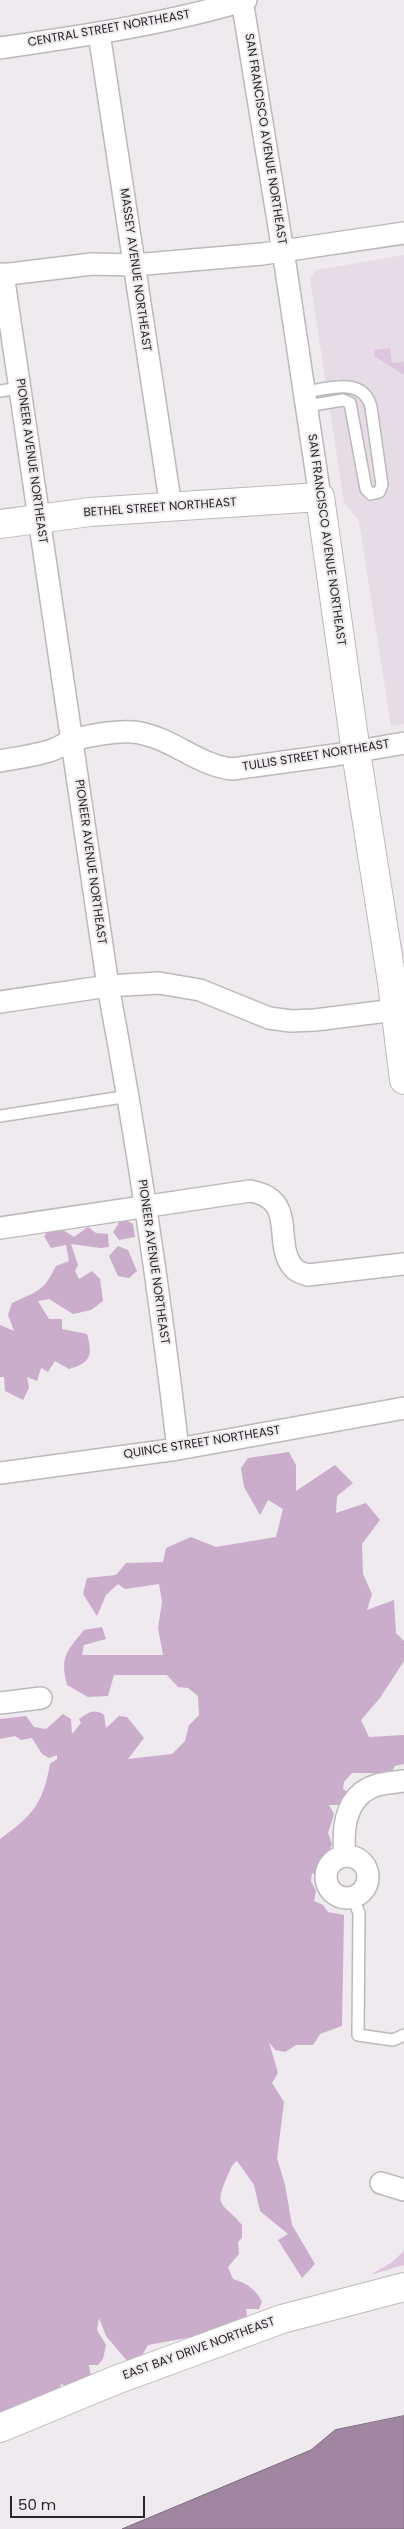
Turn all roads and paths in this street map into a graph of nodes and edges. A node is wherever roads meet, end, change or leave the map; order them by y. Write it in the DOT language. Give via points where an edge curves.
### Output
graph roads {
  1 [pos="243,0"];
  2 [pos="98,33"];
  3 [pos="0,48"];
  4 [pos="404,233"];
  5 [pos="283,252"];
  6 [pos="134,265"];
  7 [pos="2,275"];
  8 [pos="10,390"];
  9 [pos="306,399"];
  10 [pos="320,497"];
  11 [pos="170,507"];
  12 [pos="39,518"];
  13 [pos="0,524"];
  14 [pos="73,740"];
  15 [pos="404,743"];
  16 [pos="356,752"];
  17 [pos="0,761"];
  18 [pos="108,986"];
  19 [pos="0,1002"];
  20 [pos="400,1009"];
  21 [pos="404,1080"];
  22 [pos="129,1096"];
  23 [pos="0,1116"];
  24 [pos="145,1206"];
  25 [pos="0,1228"];
  26 [pos="404,1264"];
  27 [pos="404,1408"];
  28 [pos="178,1449"];
  29 [pos="0,1473"];
  30 [pos="41,1698"];
  31 [pos="0,1703"];
  32 [pos="404,1781"];
  33 [pos="345,1856"];
  34 [pos="353,1898"];
  35 [pos="404,2035"];
  36 [pos="381,2183"];
  37 [pos="404,2190"];
  38 [pos="404,2288"];
  39 [pos="0,2428"];
  1 -- 2 [label="street, CENTRAL STREET NORTHEAST" via="220,8"];
  1 -- 5 [label="street, SAN FRANCISCO AVENUE NORTHEAST"];
  2 -- 3 [label="street, CENTRAL STREET NORTHEAST"];
  2 -- 6 [label="street, MASSEY AVENUE NORTHEAST"];
  4 -- 5 [label="street"];
  5 -- 6 [label="street"];
  5 -- 9 [label="street, SAN FRANCISCO AVENUE NORTHEAST"];
  6 -- 7 [label="street" via="92,264"];
  6 -- 11 [label="street, MASSEY AVENUE NORTHEAST"];
  7 -- 8 [label="street, PIONEER AVENUE NORTHEAST"];
  8 -- 12 [label="street, PIONEER AVENUE NORTHEAST"];
  9 -- 9 [label="lane" via="350,403 366,489 372,494 379,492 382,485 367,396 348,386"];
  9 -- 10 [label="street, SAN FRANCISCO AVENUE NORTHEAST"];
  10 -- 11 [label="street, BETHEL STREET NORTHEAST"];
  10 -- 16 [label="street, SAN FRANCISCO AVENUE NORTHEAST"];
  11 -- 12 [label="street, BETHEL STREET NORTHEAST"];
  12 -- 13 [label="street, BETHEL STREET NORTHEAST"];
  12 -- 14 [label="street, PIONEER AVENUE NORTHEAST"];
  14 -- 16 [label="street, TULLIS STREET NORTHEAST" via="134,732 180,746 204,762 232,769"];
  14 -- 17 [label="street, TULLIS STREET NORTHEAST" via="50,751"];
  14 -- 18 [label="street, PIONEER AVENUE NORTHEAST"];
  15 -- 16 [label="street, TULLIS STREET NORTHEAST"];
  16 -- 20 [label="street, SAN FRANCISCO AVENUE NORTHEAST"];
  18 -- 19 [label="street"];
  18 -- 20 [label="street" via="179,985 200,990 269,1018 290,1021"];
  18 -- 22 [label="street, PIONEER AVENUE NORTHEAST"];
  20 -- 21 [label="street, SAN FRANCISCO AVENUE NORTHEAST"];
  22 -- 23 [label="lane"];
  22 -- 24 [label="street, PIONEER AVENUE NORTHEAST"];
  24 -- 25 [label="street"];
  24 -- 26 [label="street" via="250,1191 260,1193 270,1199 281,1216 288,1258 296,1271 308,1275"];
  24 -- 28 [label="street, PIONEER AVENUE NORTHEAST"];
  27 -- 28 [label="street, QUINCE STREET NORTHEAST"];
  28 -- 29 [label="street, QUINCE STREET NORTHEAST"];
  30 -- 31 [label="street"];
  32 -- 33 [label="street" via="377,1785 357,1798 344,1823"];
  33 -- 34 [label="street" via="352,1856 364,1864 368,1876 364,1889"];
  33 -- 34 [label="street" via="332,1862 325,1874 326,1882 339,1897"];
  34 -- 35 [label="lane" via="359,1913 358,2035 393,2040"];
  36 -- 37 [label="street"];
  38 -- 39 [label="street, EAST BAY DRIVE NORTHEAST" via="282,2319 116,2380"];
}
